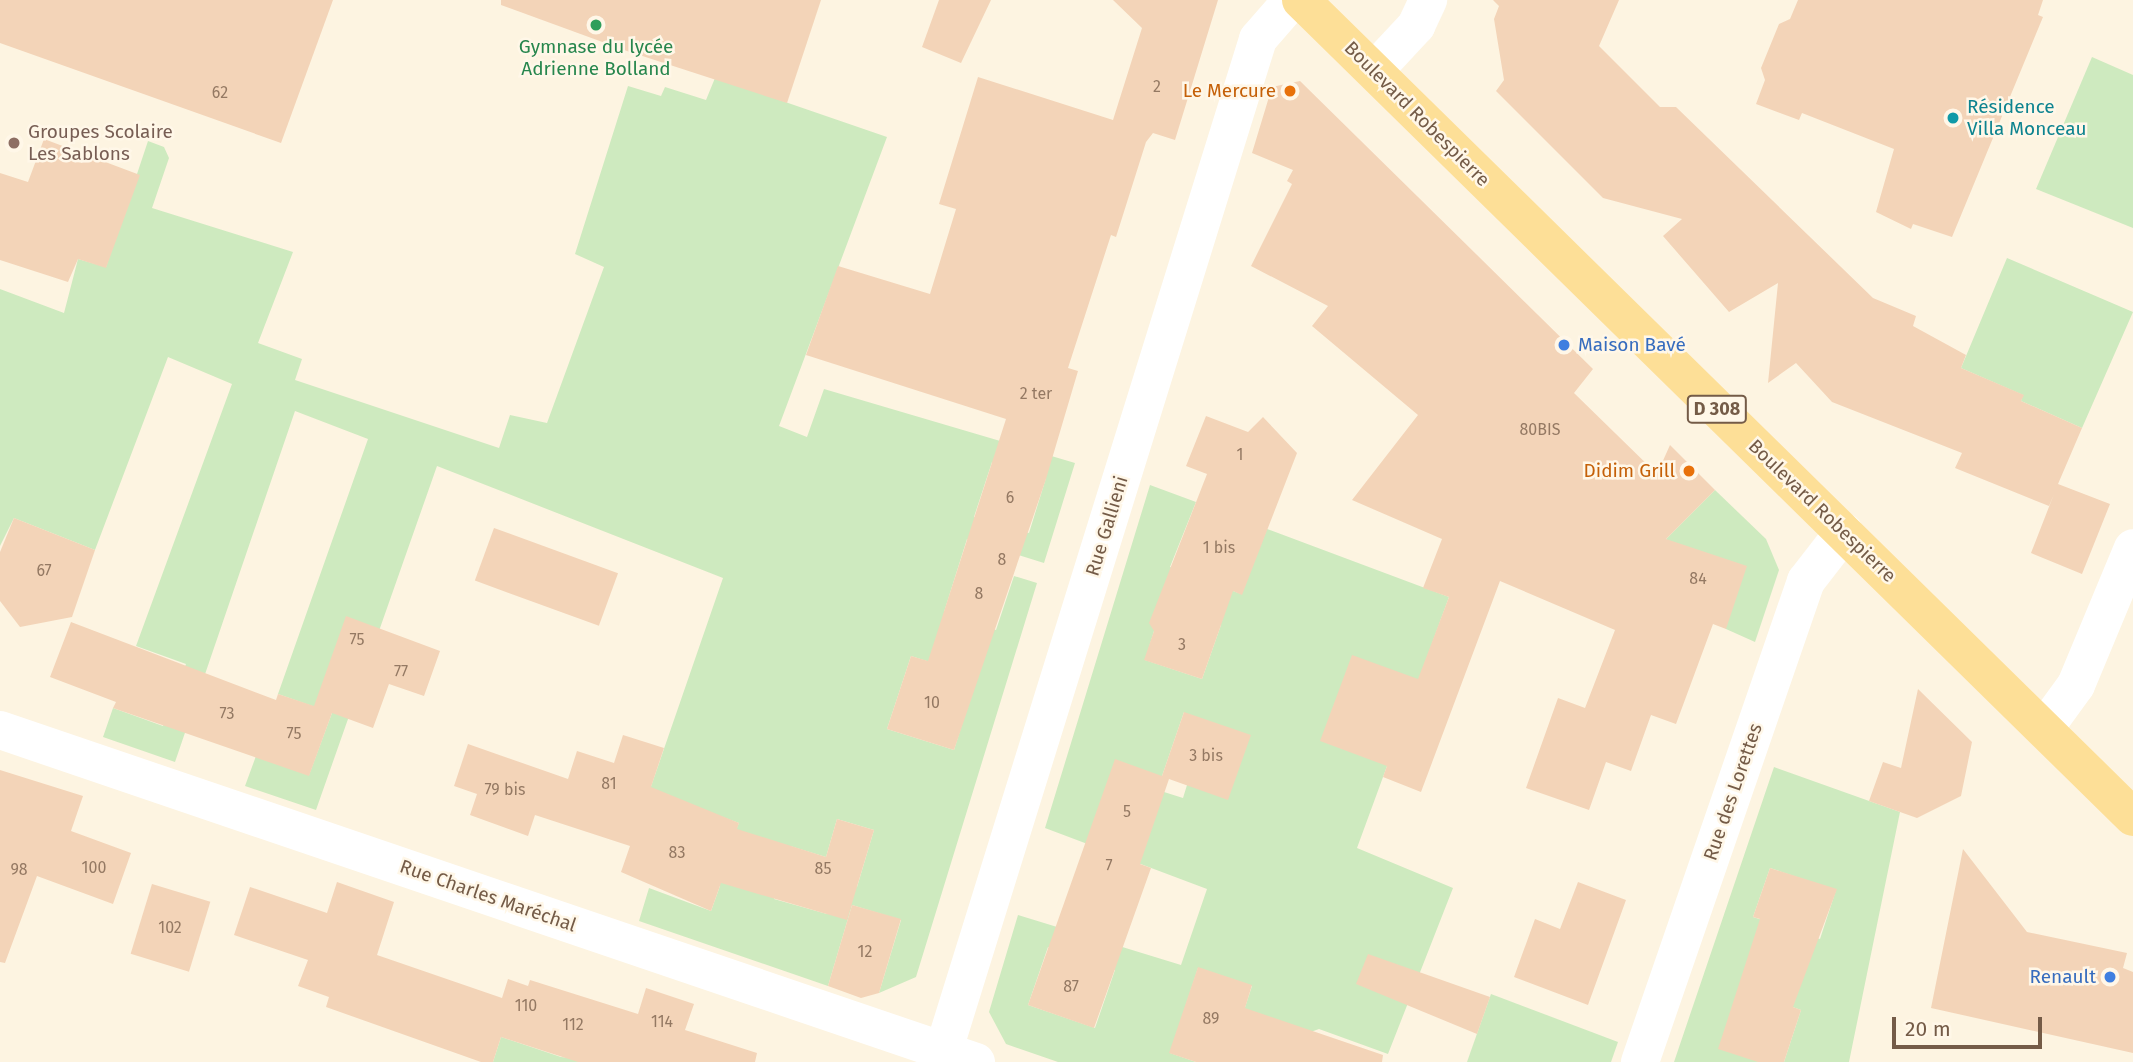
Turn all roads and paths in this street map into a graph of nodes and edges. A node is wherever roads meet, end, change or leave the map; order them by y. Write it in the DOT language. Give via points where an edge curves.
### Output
graph roads {
  1 [pos="1292,0"];
  2 [pos="1301,0"];
  3 [pos="1428,0"];
  4 [pos="1374,71"];
  5 [pos="1844,532"];
  6 [pos="2133,548"];
  7 [pos="2044,729"];
  8 [pos="0,730"];
  9 [pos="2133,817"];
  10 [pos="953,1058"];
  11 [pos="1640,1062"];
  1 -- 10 [label="street, Rue Gallieni" via="1258,39"];
  2 -- 4 [label="main road, Boulevard Robespierre / D 308"];
  3 -- 4 [label="street" via="1416,26"];
  4 -- 5 [label="main road, Boulevard Robespierre / D 308"];
  5 -- 7 [label="main road, Boulevard Robespierre / D 308"];
  5 -- 11 [label="street, Rue des Lorettes" via="1806,581"];
  6 -- 7 [label="street" via="2076,685"];
  7 -- 9 [label="main road, Boulevard Robespierre / D 308"];
  8 -- 10 [label="street, Rue Charles Maréchal"];
}
